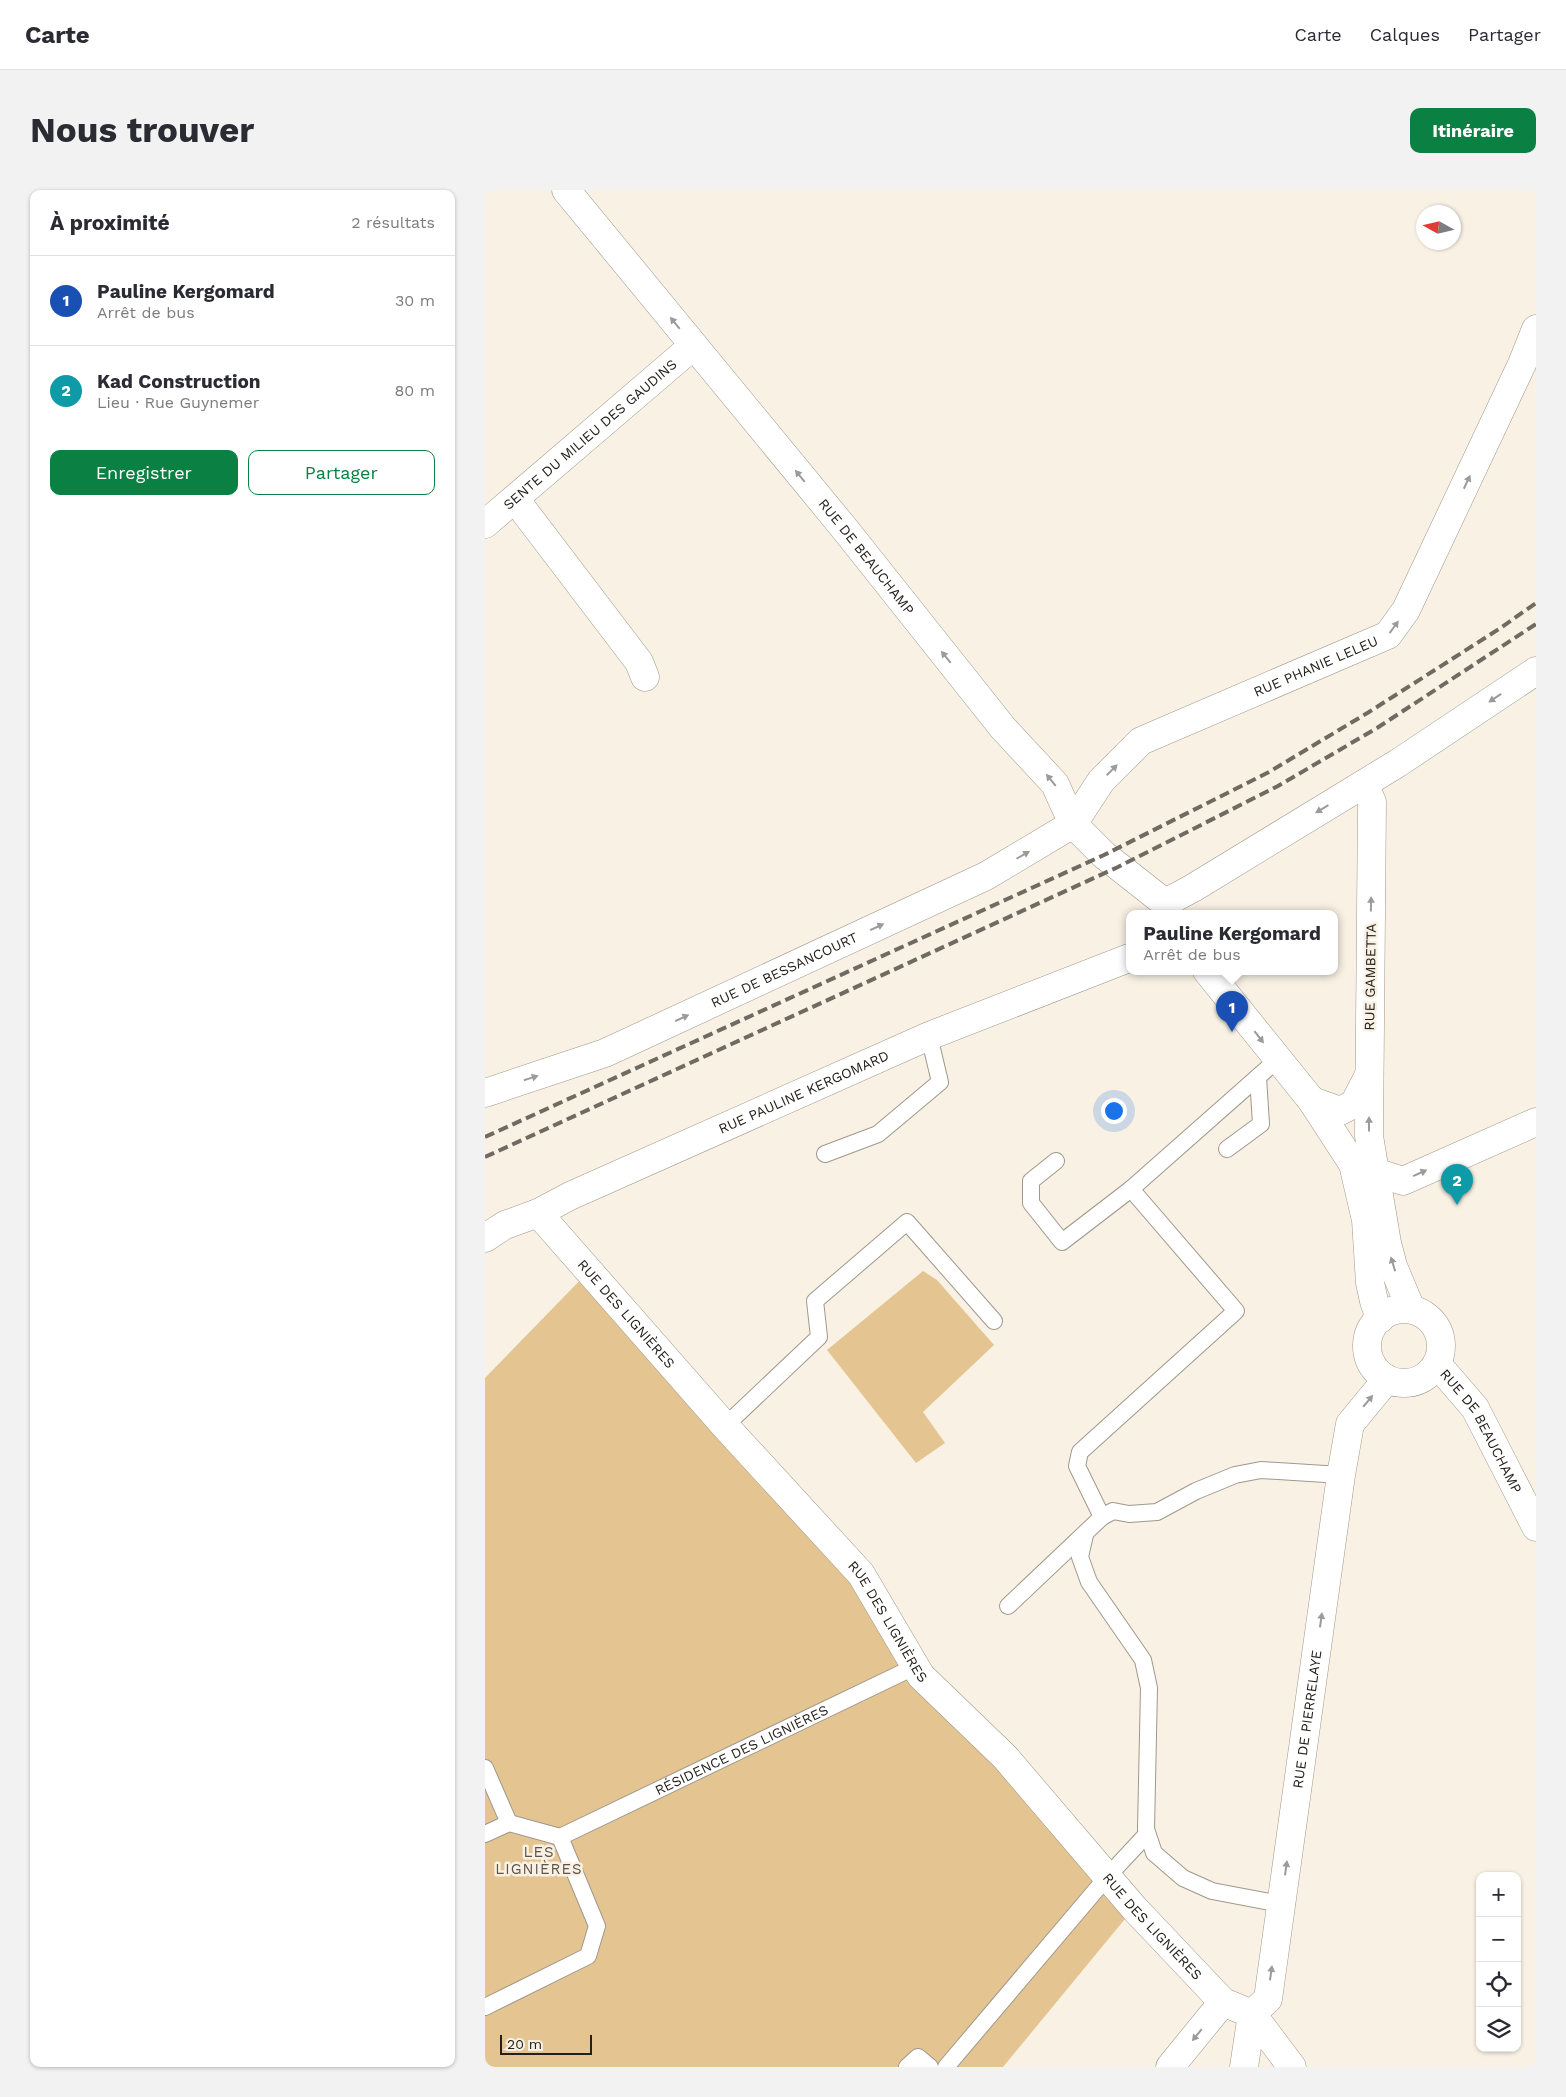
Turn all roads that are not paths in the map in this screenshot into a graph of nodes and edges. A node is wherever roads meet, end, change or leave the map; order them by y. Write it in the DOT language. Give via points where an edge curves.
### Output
graph roads {
  1 [pos="566,190"];
  2 [pos="1536,329"];
  3 [pos="693,346"];
  4 [pos="515,499"];
  5 [pos="485,524"];
  6 [pos="1536,671"];
  7 [pos="645,677"];
  8 [pos="1364,784"];
  9 [pos="1073,824"];
  10 [pos="1167,908"];
  11 [pos="1126,959"];
  12 [pos="1210,975"];
  13 [pos="929,1036"];
  14 [pos="1268,1068"];
  15 [pos="1369,1075"];
  16 [pos="486,1092"];
  17 [pos="1311,1101"];
  18 [pos="1536,1122"];
  19 [pos="1227,1149"];
  20 [pos="825,1154"];
  21 [pos="1056,1161"];
  22 [pos="1364,1168"];
  23 [pos="1131,1189"];
  24 [pos="538,1212"];
  25 [pos="485,1238"];
  26 [pos="1411,1309"];
  27 [pos="1380,1318"];
  28 [pos="994,1321"];
  29 [pos="1437,1364"];
  30 [pos="1387,1379"];
  31 [pos="725,1426"];
  32 [pos="1341,1475"];
  33 [pos="1102,1516"];
  34 [pos="1536,1527"];
  35 [pos="1085,1535"];
  36 [pos="1008,1606"];
  37 [pos="921,1676"];
  38 [pos="485,1768"];
  39 [pos="509,1823"];
  40 [pos="485,1834"];
  41 [pos="1147,1834"];
  42 [pos="560,1837"];
  43 [pos="1107,1877"];
  44 [pos="1281,1904"];
  45 [pos="1223,2002"];
  46 [pos="485,2007"];
  47 [pos="1251,2014"];
  48 [pos="907,2067"];
  49 [pos="930,2067"];
  50 [pos="946,2067"];
  51 [pos="1170,2067"];
  52 [pos="1244,2067"];
  53 [pos="1292,2067"];
  3 -- 1 [label="street, RUE DE BEAUCHAMP, one-way"];
  9 -- 2 [label="street, RUE PHANIE LELEU, one-way" via="1101,781 1141,741 1388,635 1406,610"];
  3 -- 4 [label="street, SENTE DU MILIEU DES GAUDINS"];
  9 -- 3 [label="street, RUE DE BEAUCHAMP, one-way" via="1055,784 1003,728"];
  4 -- 5 [label="street, SENTE DU MILIEU DES GAUDINS"];
  4 -- 7 [label="street" via="639,662"];
  6 -- 8 [label="street, one-way"];
  8 -- 10 [label="street, one-way" via="1193,888"];
  15 -- 8 [label="street, RUE GAMBETTA, one-way" via="1372,802"];
  9 -- 10 [label="street, RUE DE BEAUCHAMP"];
  16 -- 9 [label="street, RUE DE BESSANCOURT, one-way" via="605,1054 986,876"];
  11 -- 13 [label="street, RUE PAULINE KERGOMARD"];
  12 -- 14 [label="street, one-way"];
  13 -- 20 [label="lane" via="941,1082 878,1134"];
  13 -- 24 [label="street, RUE PAULINE KERGOMARD"];
  14 -- 17 [label="street"];
  14 -- 19 [label="lane" via="1261,1124"];
  14 -- 23 [label="lane"];
  15 -- 17 [label="street" via="1354,1104 1340,1111"];
  22 -- 15 [label="street, RUE GAMBETTA, one-way" via="1369,1136"];
  17 -- 22 [label="street"];
  22 -- 18 [label="street, one-way" via="1403,1181"];
  21 -- 23 [label="lane" via="1031,1181 1031,1203 1062,1242"];
  26 -- 22 [label="street, one-way" via="1393,1266"];
  22 -- 27 [label="street" via="1371,1283"];
  23 -- 33 [label="lane" via="1236,1310 1080,1452 1077,1466"];
  24 -- 25 [label="street, RUE PAULINE KERGOMARD" via="505,1225"];
  24 -- 31 [label="street, RUE DES LIGNIÈRES"];
  26 -- 27 [label="street" via="1392,1311"];
  26 -- 29 [label="street" via="1432,1322 1440,1334"];
  27 -- 30 [label="street" via="1371,1330 1367,1344 1369,1358"];
  28 -- 31 [label="lane" via="907,1222 815,1301 819,1337"];
  29 -- 30 [label="street" via="1429,1375 1415,1382 1401,1384"];
  29 -- 34 [label="street, RUE DE BEAUCHAMP" via="1475,1408"];
  32 -- 30 [label="street, RUE DE PIERRELAYE, one-way" via="1350,1424"];
  31 -- 37 [label="street, RUE DES LIGNIÈRES" via="861,1574"];
  32 -- 33 [label="lane" via="1261,1470 1235,1475 1157,1512 1129,1514 1113,1511"];
  44 -- 32 [label="street, RUE DE PIERRELAYE, one-way"];
  33 -- 35 [label="lane"];
  35 -- 36 [label="lane"];
  35 -- 41 [label="lane" via="1080,1557 1089,1582 1143,1660 1149,1688"];
  37 -- 42 [label="lane, RÉSIDENCE DES LIGNIÈRES" via="910,1669"];
  37 -- 43 [label="street, RUE DES LIGNIÈRES" via="1005,1757"];
  38 -- 39 [label="lane"];
  39 -- 40 [label="lane"];
  39 -- 42 [label="lane"];
  41 -- 43 [label="lane"];
  41 -- 44 [label="lane" via="1154,1853 1183,1878 1213,1891"];
  42 -- 46 [label="lane" via="597,1926 588,1956"];
  43 -- 45 [label="street, RUE DES LIGNIÈRES"];
  43 -- 50 [label="lane"];
  47 -- 44 [label="street, RUE DE PIERRELAYE, one-way" via="1268,1999"];
  45 -- 47 [label="street, RUE DES LIGNIÈRES"];
  45 -- 51 [label="street, one-way"];
  47 -- 52 [label="street"];
  47 -- 53 [label="street"];
  48 -- 49 [label="lane" via="918,2057"];
}
